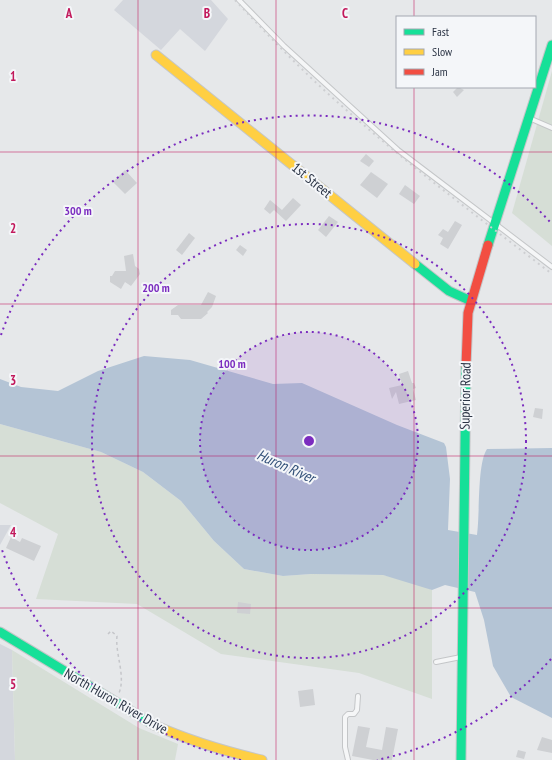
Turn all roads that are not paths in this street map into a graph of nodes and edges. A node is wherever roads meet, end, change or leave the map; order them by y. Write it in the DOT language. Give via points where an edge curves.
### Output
graph roads {
  1 [pos="239,0"];
  2 [pos="552,45"];
  3 [pos="156,54"];
  4 [pos="528,118"];
  5 [pos="552,128"];
  6 [pos="495,223"];
  7 [pos="552,267"];
  8 [pos="470,301"];
  9 [pos="0,632"];
  10 [pos="462,657"];
  11 [pos="436,662"];
  12 [pos="358,696"];
  13 [pos="262,760"];
  14 [pos="348,760"];
  15 [pos="461,760"];
  1 -- 6 [label="lane" via="290,51 398,150"];
  2 -- 4 [label="main road, Superior Road"];
  3 -- 8 [label="main road, 1st Street" via="449,291"];
  4 -- 5 [label="lane"];
  4 -- 6 [label="main road, Superior Road"];
  6 -- 7 [label="lane"];
  6 -- 8 [label="main road, Superior Road"];
  8 -- 10 [label="main road, Superior Road" via="466,340"];
  9 -- 13 [label="main road, North Huron River Drive" via="152,724 215,749"];
  10 -- 11 [label="lane"];
  10 -- 15 [label="main road, Superior Road"];
  12 -- 14 [label="lane" via="357,710 345,717 345,747"];
}
